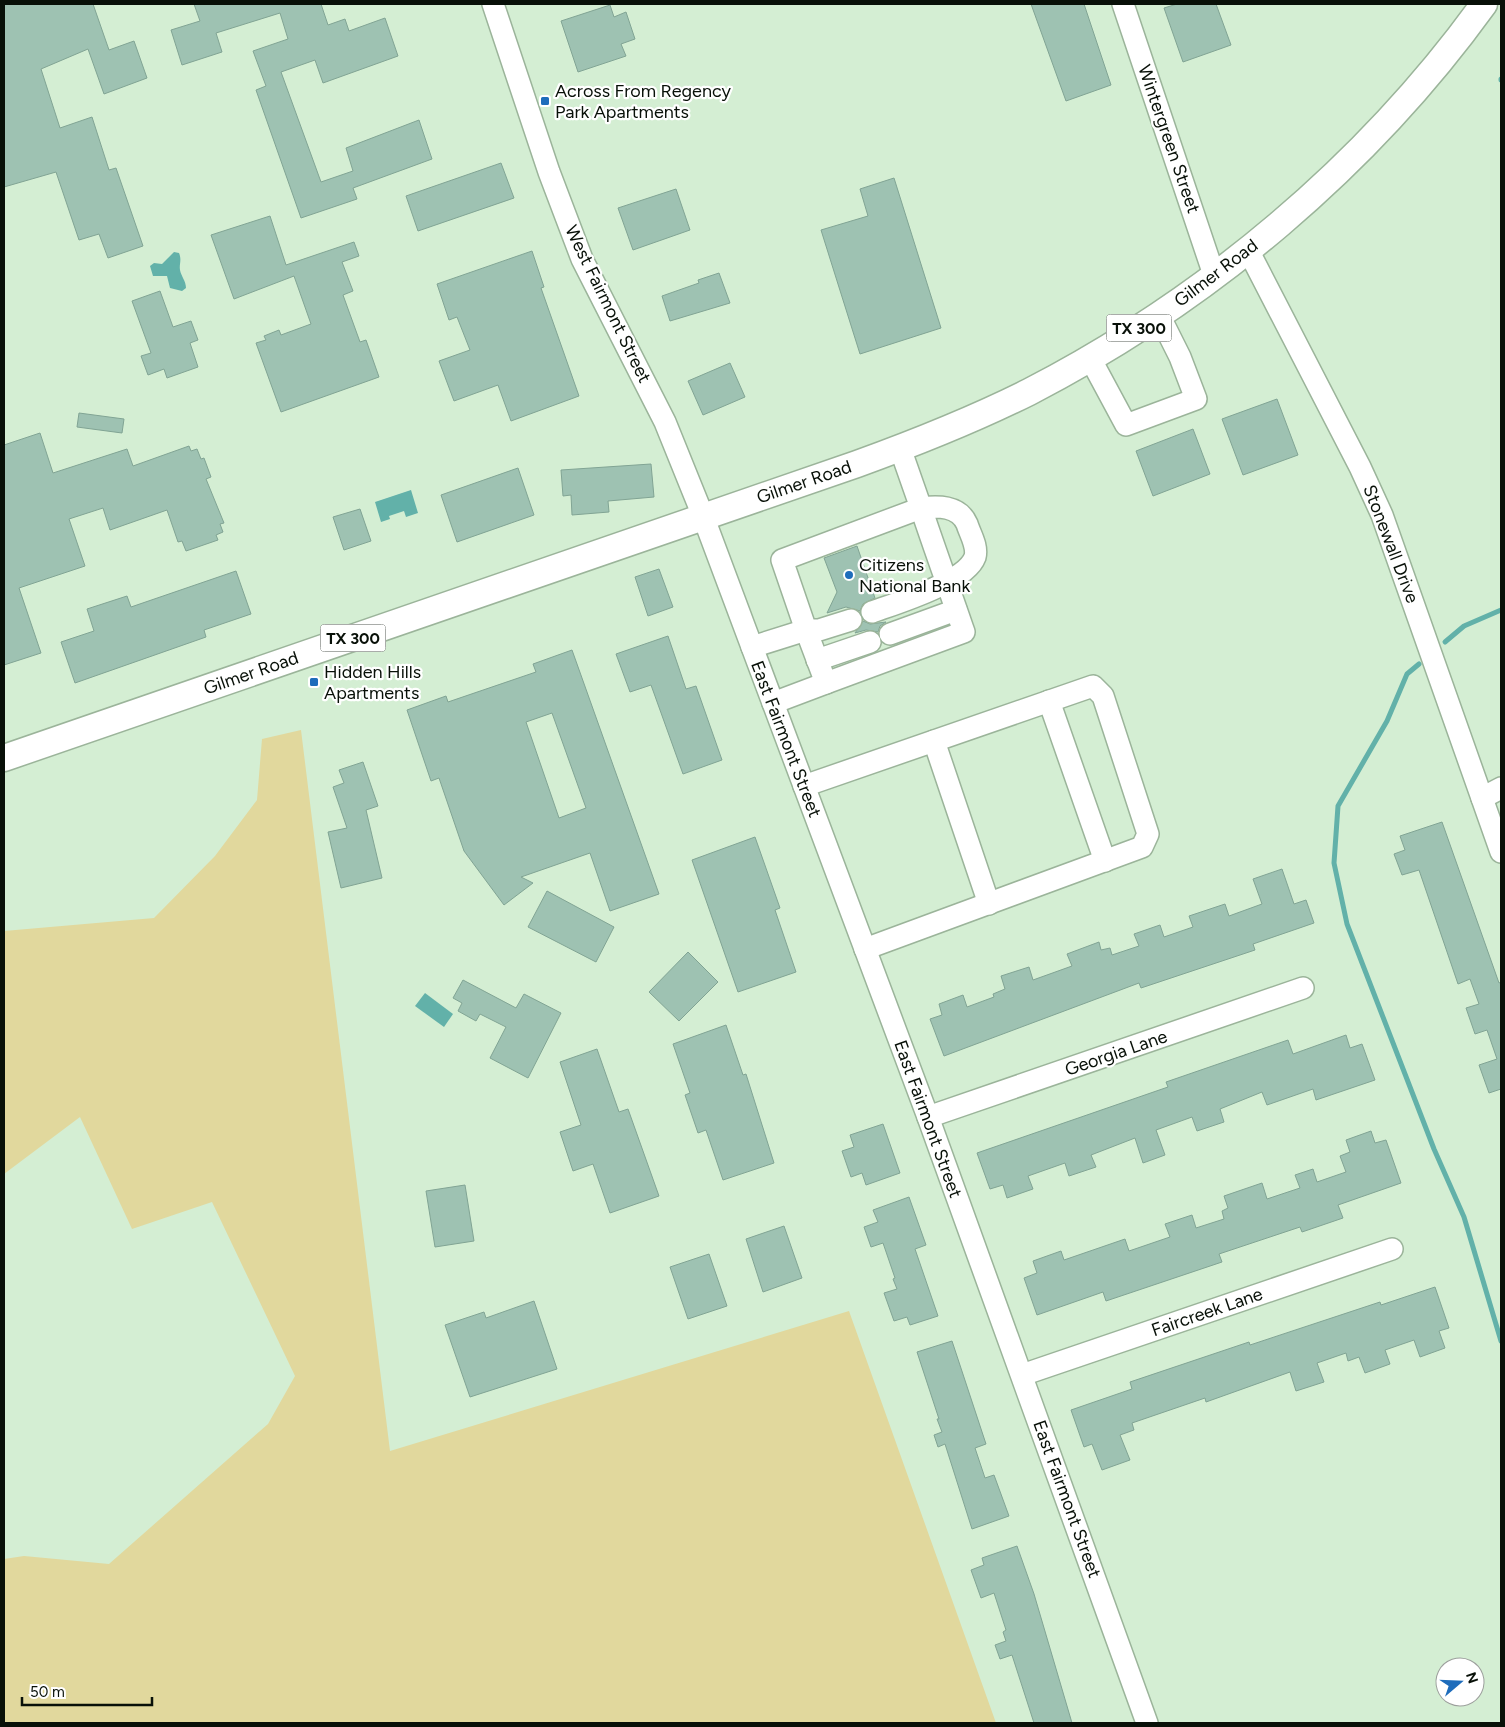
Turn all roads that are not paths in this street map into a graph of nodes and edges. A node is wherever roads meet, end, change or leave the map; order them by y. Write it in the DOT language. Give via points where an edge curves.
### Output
graph roads {
  1 [pos="493,4"];
  2 [pos="1123,4"];
  3 [pos="1484,4"];
  4 [pos="1248,250"];
  5 [pos="1214,275"];
  6 [pos="1160,315"];
  7 [pos="1090,358"];
  8 [pos="900,448"];
  9 [pos="920,508"];
  10 [pos="703,516"];
  11 [pos="947,583"];
  12 [pos="956,610"];
  13 [pos="872,612"];
  14 [pos="850,620"];
  15 [pos="806,630"];
  16 [pos="890,634"];
  17 [pos="870,642"];
  18 [pos="752,647"];
  19 [pos="817,660"];
  20 [pos="826,683"];
  21 [pos="1049,701"];
  22 [pos="773,703"];
  23 [pos="934,741"];
  24 [pos="4,758"];
  25 [pos="804,786"];
  26 [pos="1501,788"];
  27 [pos="1482,798"];
  28 [pos="1501,852"];
  29 [pos="1105,861"];
  30 [pos="989,904"];
  31 [pos="865,949"];
  32 [pos="1303,988"];
  33 [pos="928,1117"];
  34 [pos="1392,1249"];
  35 [pos="1022,1375"];
  36 [pos="1147,1723"];
  1 -- 10 [label="street, West Fairmont Street" via="582,259 661,414"];
  2 -- 5 [label="street, Wintergreen Street"];
  3 -- 4 [label="main road, Gilmer Road / TX 300" via="1436,67 1393,115 1326,182"];
  4 -- 5 [label="main road, Gilmer Road / TX 300"];
  4 -- 27 [label="street, Stonewall Drive" via="1382,515"];
  5 -- 6 [label="main road, Gilmer Road / TX 300"];
  6 -- 7 [label="main road, Gilmer Road / TX 300"];
  6 -- 7 [label="street" via="1196,399 1126,425"];
  7 -- 8 [label="main road, Gilmer Road / TX 300" via="981,415"];
  8 -- 9 [label="street"];
  8 -- 10 [label="main road, Gilmer Road / TX 300"];
  9 -- 11 [label="street"];
  9 -- 11 [label="street" via="941,506 952,509 965,519 975,546 975,557 969,565"];
  9 -- 15 [label="street" via="782,560"];
  10 -- 18 [label="street, East Fairmont Street"];
  10 -- 24 [label="main road, Gilmer Road / TX 300"];
  11 -- 12 [label="street"];
  11 -- 13 [label="street"];
  12 -- 16 [label="street"];
  12 -- 20 [label="street" via="964,632"];
  14 -- 15 [label="street" via="819,630"];
  15 -- 18 [label="street"];
  15 -- 19 [label="street"];
  17 -- 19 [label="street"];
  18 -- 22 [label="street, East Fairmont Street"];
  19 -- 20 [label="street"];
  20 -- 22 [label="street"];
  21 -- 23 [label="street"];
  21 -- 29 [label="street"];
  21 -- 29 [label="street" via="1093,686 1103,696 1148,834 1142,847"];
  22 -- 25 [label="street, East Fairmont Street"];
  23 -- 25 [label="street"];
  23 -- 30 [label="street"];
  25 -- 31 [label="street, East Fairmont Street"];
  26 -- 27 [label="street"];
  27 -- 28 [label="street, Stonewall Drive"];
  29 -- 30 [label="street"];
  30 -- 31 [label="street"];
  31 -- 33 [label="street, East Fairmont Street"];
  32 -- 33 [label="street, Georgia Lane"];
  33 -- 35 [label="street, East Fairmont Street"];
  34 -- 35 [label="street, Faircreek Lane"];
  35 -- 36 [label="street, East Fairmont Street"];
}
